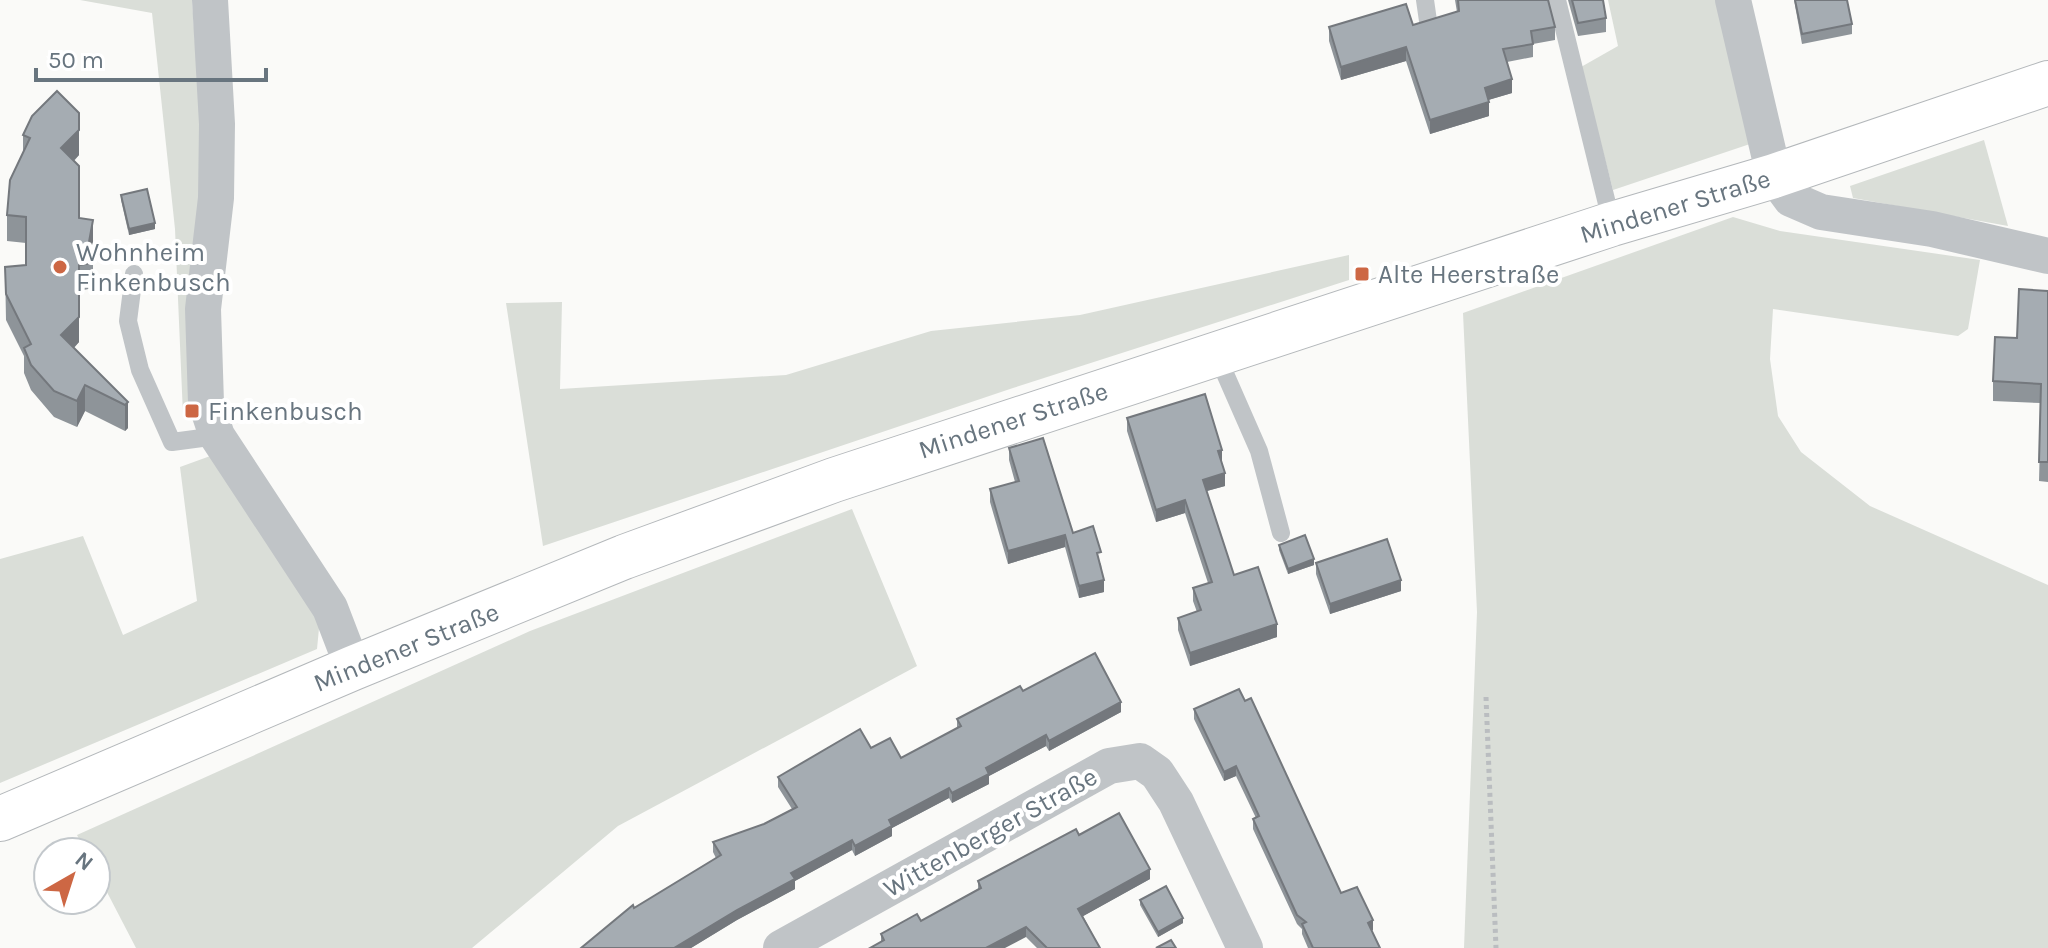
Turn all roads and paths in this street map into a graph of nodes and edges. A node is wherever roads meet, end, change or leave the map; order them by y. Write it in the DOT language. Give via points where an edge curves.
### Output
graph roads {
  1 [pos="210,0"];
  2 [pos="1425,0"];
  3 [pos="1557,0"];
  4 [pos="1733,0"];
  5 [pos="1428,21"];
  6 [pos="2048,83"];
  7 [pos="1774,176"];
  8 [pos="1612,224"];
  9 [pos="2048,256"];
  10 [pos="134,274"];
  11 [pos="1216,353"];
  12 [pos="217,436"];
  13 [pos="1281,533"];
  14 [pos="353,668"];
  15 [pos="1486,697"];
  16 [pos="0,819"];
  17 [pos="781,948"];
  18 [pos="1245,948"];
  19 [pos="1496,948"];
  1 -- 12 [label="street" via="216,198 203,309 206,403"];
  2 -- 5 [label="lane"];
  3 -- 8 [label="lane"];
  4 -- 7 [label="street"];
  6 -- 7 [label="main road, Mindener Straße"];
  7 -- 8 [label="main road, Mindener Straße"];
  7 -- 9 [label="street" via="1791,199 1821,212 1932,229"];
  8 -- 11 [label="main road, Mindener Straße"];
  10 -- 12 [label="lane" via="128,321 140,370 172,442"];
  11 -- 13 [label="lane" via="1259,451"];
  11 -- 14 [label="main road, Mindener Straße" via="834,480 624,557"];
  12 -- 14 [label="street" via="330,608"];
  14 -- 16 [label="main road, Mindener Straße"];
  15 -- 19 [label="path"];
  17 -- 18 [label="street, Wittenberger Straße" via="1109,766 1140,761 1157,773 1176,802"];
}
